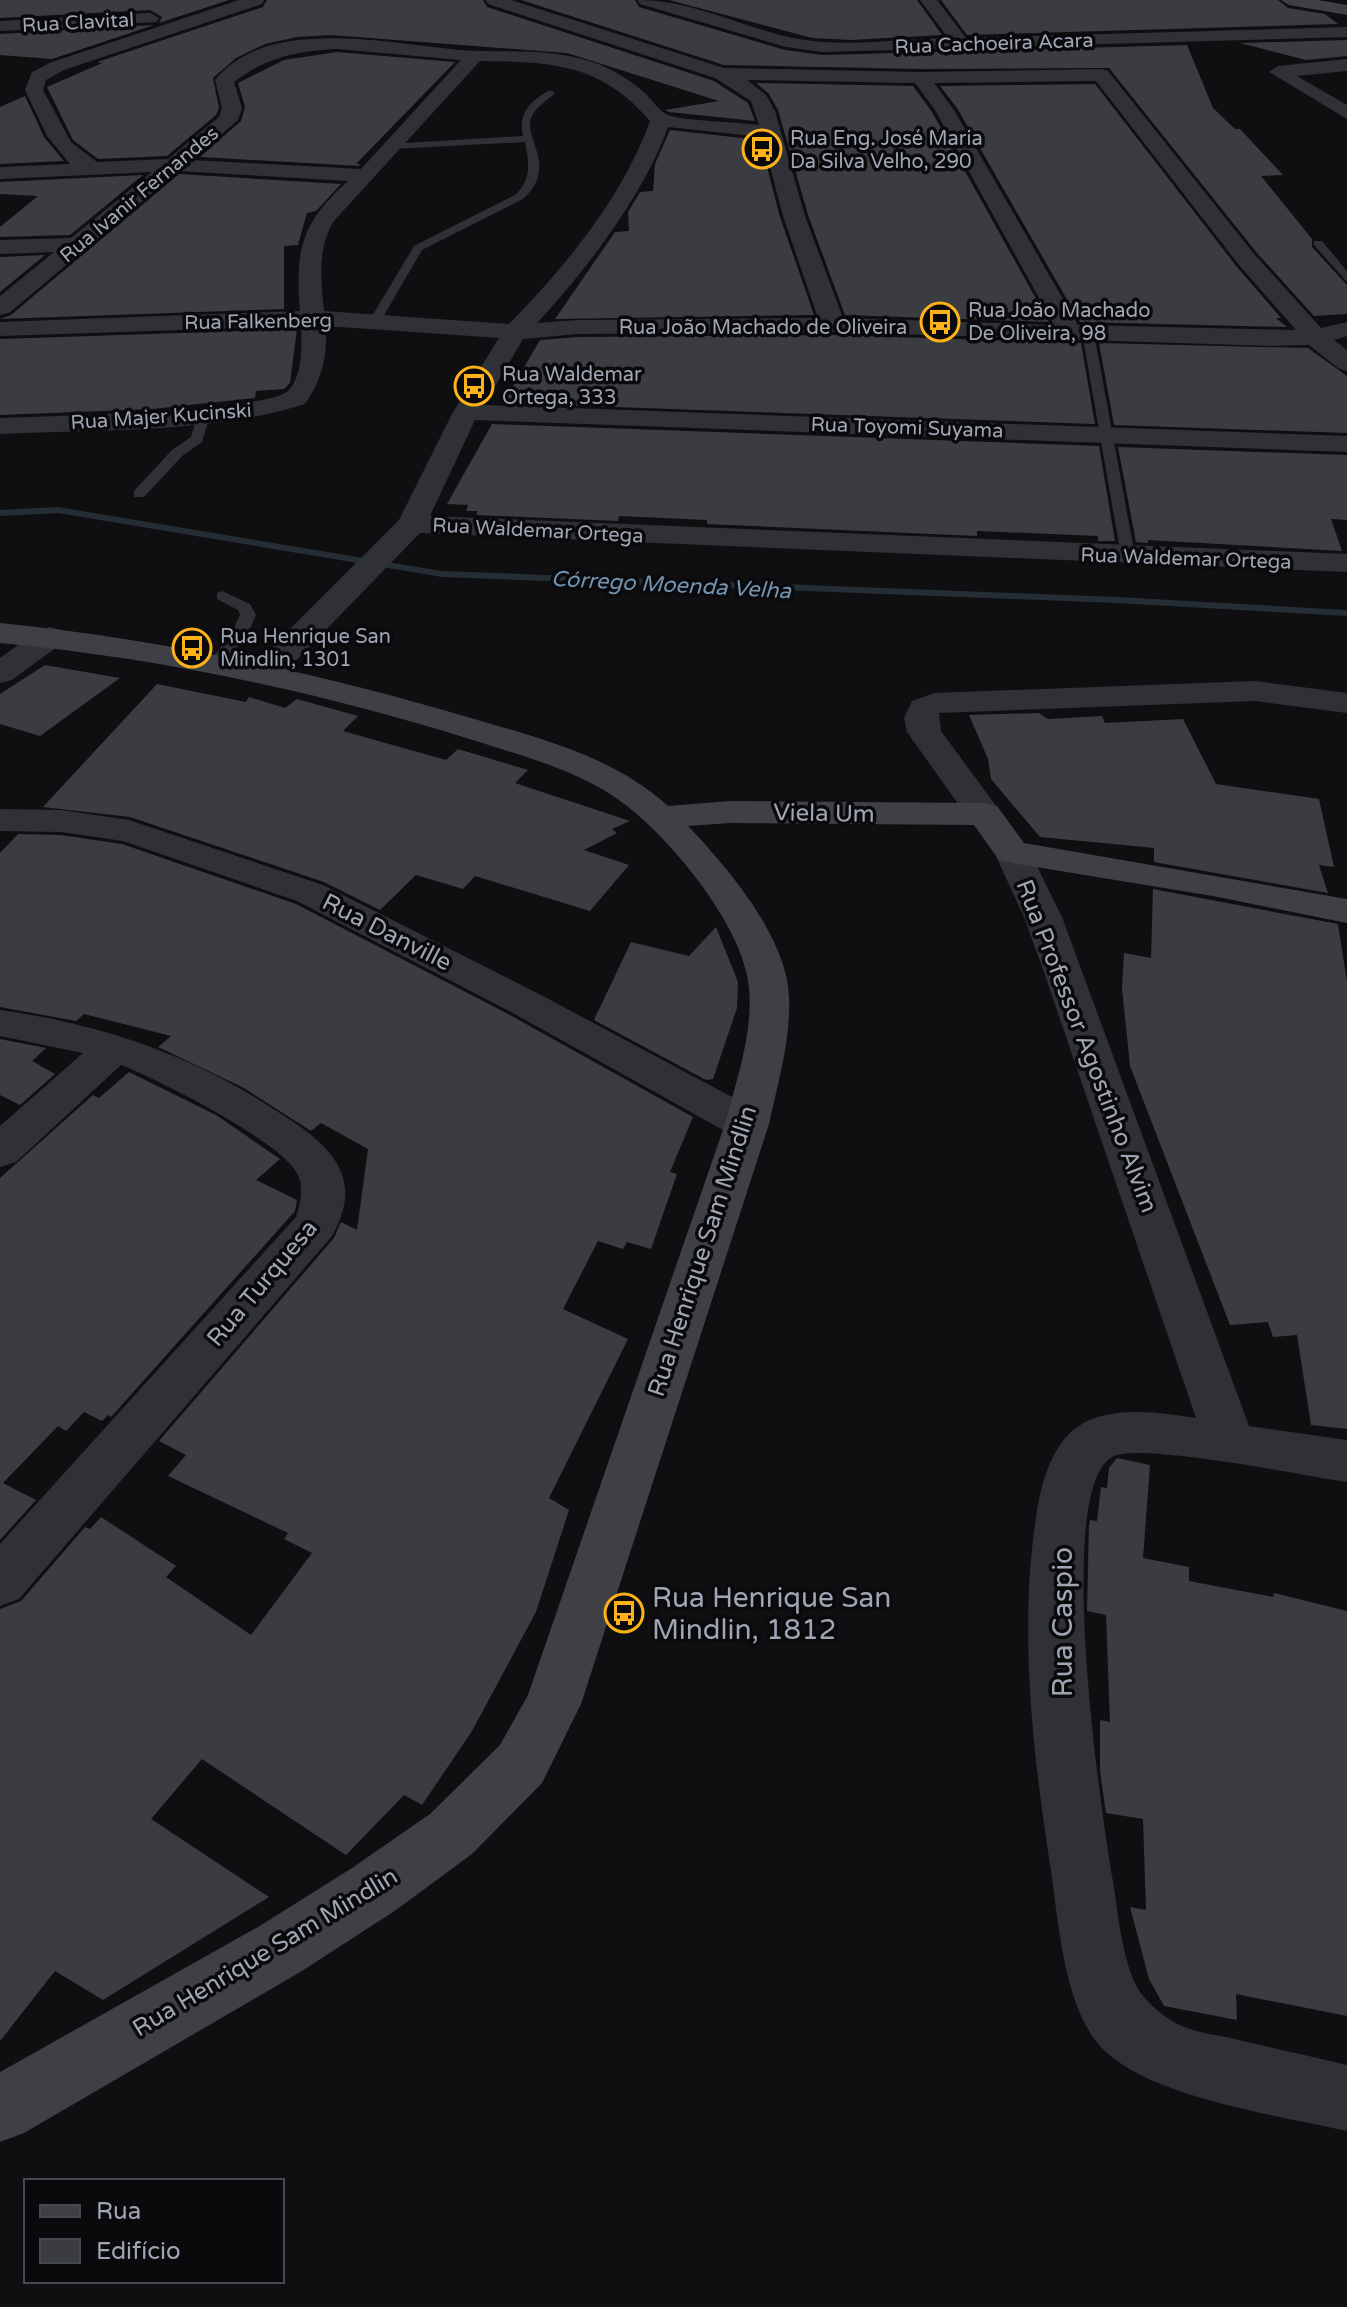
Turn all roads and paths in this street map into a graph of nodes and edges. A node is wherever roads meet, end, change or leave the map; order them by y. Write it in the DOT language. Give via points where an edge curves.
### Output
graph roads {
  1 [pos="256,0"];
  2 [pos="494,0"];
  3 [pos="652,0"];
  4 [pos="1303,1"];
  5 [pos="1271,6"];
  6 [pos="1347,8"];
  7 [pos="937,11"];
  8 [pos="205,16"];
  9 [pos="786,20"];
  10 [pos="725,22"];
  11 [pos="0,26"];
  12 [pos="1347,32"];
  13 [pos="962,44"];
  14 [pos="475,56"];
  15 [pos="1347,65"];
  16 [pos="722,74"];
  17 [pos="921,78"];
  18 [pos="550,93"];
  19 [pos="1347,113"];
  20 [pos="660,120"];
  21 [pos="773,132"];
  22 [pos="531,139"];
  23 [pos="392,146"];
  24 [pos="175,165"];
  25 [pos="94,169"];
  26 [pos="0,173"];
  27 [pos="365,176"];
  28 [pos="1318,243"];
  29 [pos="75,245"];
  30 [pos="0,247"];
  31 [pos="1347,278"];
  32 [pos="0,308"];
  33 [pos="314,318"];
  34 [pos="375,321"];
  35 [pos="833,325"];
  36 [pos="0,329"];
  37 [pos="1347,329"];
  38 [pos="515,332"];
  39 [pos="1079,333"];
  40 [pos="1315,337"];
  41 [pos="1347,363"];
  42 [pos="466,412"];
  43 [pos="203,416"];
  44 [pos="0,426"];
  45 [pos="1105,434"];
  46 [pos="1347,444"];
  47 [pos="139,494"];
  48 [pos="404,532"];
  49 [pos="1128,556"];
  50 [pos="1347,563"];
  51 [pos="222,596"];
  52 [pos="0,633"];
  53 [pos="50,637"];
  54 [pos="216,664"];
  55 [pos="266,672"];
  56 [pos="0,673"];
  57 [pos="1347,703"];
  58 [pos="984,814"];
  59 [pos="663,817"];
  60 [pos="0,820"];
  61 [pos="1012,852"];
  62 [pos="1347,911"];
  63 [pos="0,1023"];
  64 [pos="112,1050"];
  65 [pos="747,1124"];
  66 [pos="0,1151"];
  67 [pos="1230,1443"];
  68 [pos="1347,1461"];
  69 [pos="0,1582"];
  70 [pos="1347,2098"];
  71 [pos="0,2109"];
  1 -- 8 [label="street"];
  2 -- 16 [label="street"];
  3 -- 10 [label="street, Rua Cachoeira Acara"];
  4 -- 5 [label="street"];
  4 -- 6 [label="street"];
  7 -- 13 [label="street"];
  8 -- 11 [label="street, Rua Clavital"];
  8 -- 25 [label="street" via="39,76 34,90 66,151"];
  9 -- 10 [label="street"];
  10 -- 13 [label="street, Rua Cachoeira Acara" via="822,47"];
  12 -- 13 [label="street, Rua Cachoeira Acara"];
  14 -- 20 [label="street" via="552,58 596,69"];
  14 -- 23 [label="street, Rua Majer Kucinski"];
  14 -- 24 [label="street, Rua Ivanir Fernandes" via="351,42 263,57 224,80 232,108 228,120"];
  15 -- 19 [label="street" via="1278,72"];
  16 -- 17 [label="street"];
  16 -- 21 [label="street" via="759,99"];
  17 -- 39 [label="street"];
  17 -- 40 [label="street" via="1103,76 1247,260"];
  18 -- 22 [label="lane" via="528,113 525,122"];
  20 -- 21 [label="street"];
  20 -- 38 [label="street, Rua Waldemar Ortega" via="651,146 601,230 565,280"];
  21 -- 35 [label="street" via="794,216"];
  22 -- 23 [label="lane"];
  22 -- 34 [label="lane" via="535,166 528,189 418,248"];
  23 -- 27 [label="street, Rua Majer Kucinski"];
  24 -- 25 [label="street"];
  24 -- 27 [label="street"];
  24 -- 29 [label="street, Rua Ivanir Fernandes"];
  25 -- 26 [label="street"];
  27 -- 33 [label="street, Rua Majer Kucinski" via="336,202 312,243 308,275"];
  28 -- 31 [label="lane"];
  29 -- 30 [label="street"];
  29 -- 32 [label="street, Rua Ivanir Fernandes"];
  33 -- 34 [label="street, Rua Falkenberg"];
  33 -- 36 [label="street, Rua Falkenberg"];
  33 -- 43 [label="street, Rua Majer Kucinski" via="307,379 296,398 257,410"];
  34 -- 38 [label="street, Rua Falkenberg"];
  35 -- 38 [label="street, Rua João Machado de Oliveira"];
  35 -- 39 [label="street, Rua João Machado de Oliveira"];
  37 -- 40 [label="street, Rua João Machado de Oliveira"];
  38 -- 42 [label="street, Rua Waldemar Ortega"];
  39 -- 40 [label="street, Rua João Machado de Oliveira"];
  39 -- 45 [label="lane"];
  40 -- 41 [label="street"];
  42 -- 45 [label="street, Rua Toyomi Suyama"];
  42 -- 48 [label="street, Rua Waldemar Ortega"];
  43 -- 44 [label="street, Rua Majer Kucinski"];
  43 -- 47 [label="lane" via="197,439"];
  45 -- 46 [label="street, Rua Toyomi Suyama"];
  45 -- 49 [label="lane"];
  48 -- 49 [label="street, Rua Waldemar Ortega"];
  48 -- 55 [label="street"];
  49 -- 50 [label="street, Rua Waldemar Ortega"];
  51 -- 54 [label="lane" via="244,607 248,615"];
  52 -- 53 [label="street, Rua Henrique Sam Mindlin"];
  53 -- 54 [label="street, Rua Henrique Sam Mindlin"];
  53 -- 56 [label="street"];
  54 -- 55 [label="street, Rua Henrique Sam Mindlin"];
  55 -- 59 [label="street, Rua Henrique Sam Mindlin" via="518,744 620,785"];
  57 -- 58 [label="street, Rua Professor Agostinho Alvim" via="1279,692 1220,691 985,699 924,708 924,732"];
  58 -- 59 [label="street, Viela Um" via="730,812"];
  58 -- 61 [label="street, Rua Professor Agostinho Alvim"];
  59 -- 65 [label="street, Rua Henrique Sam Mindlin" via="754,937 767,973 767,1038"];
  60 -- 65 [label="street, Rua Danville" via="61,821 129,831 310,893"];
  61 -- 62 [label="street"];
  61 -- 67 [label="street, Rua Professor Agostinho Alvim" via="1065,975"];
  63 -- 64 [label="street, Rua Turquesa"];
  64 -- 66 [label="street"];
  64 -- 69 [label="street, Rua Turquesa" via="194,1081 302,1149 315,1162 325,1199 316,1224"];
  65 -- 71 [label="street, Rua Henrique Sam Mindlin" via="553,1704 521,1764 451,1834 374,1889 280,1949"];
  67 -- 68 [label="street, Rua Caspio"];
  67 -- 70 [label="street, Rua Caspio" via="1150,1432 1120,1434 1085,1449 1068,1486 1057,1581 1061,1704 1092,1934 1115,2013 1138,2036 1174,2056"];
}
